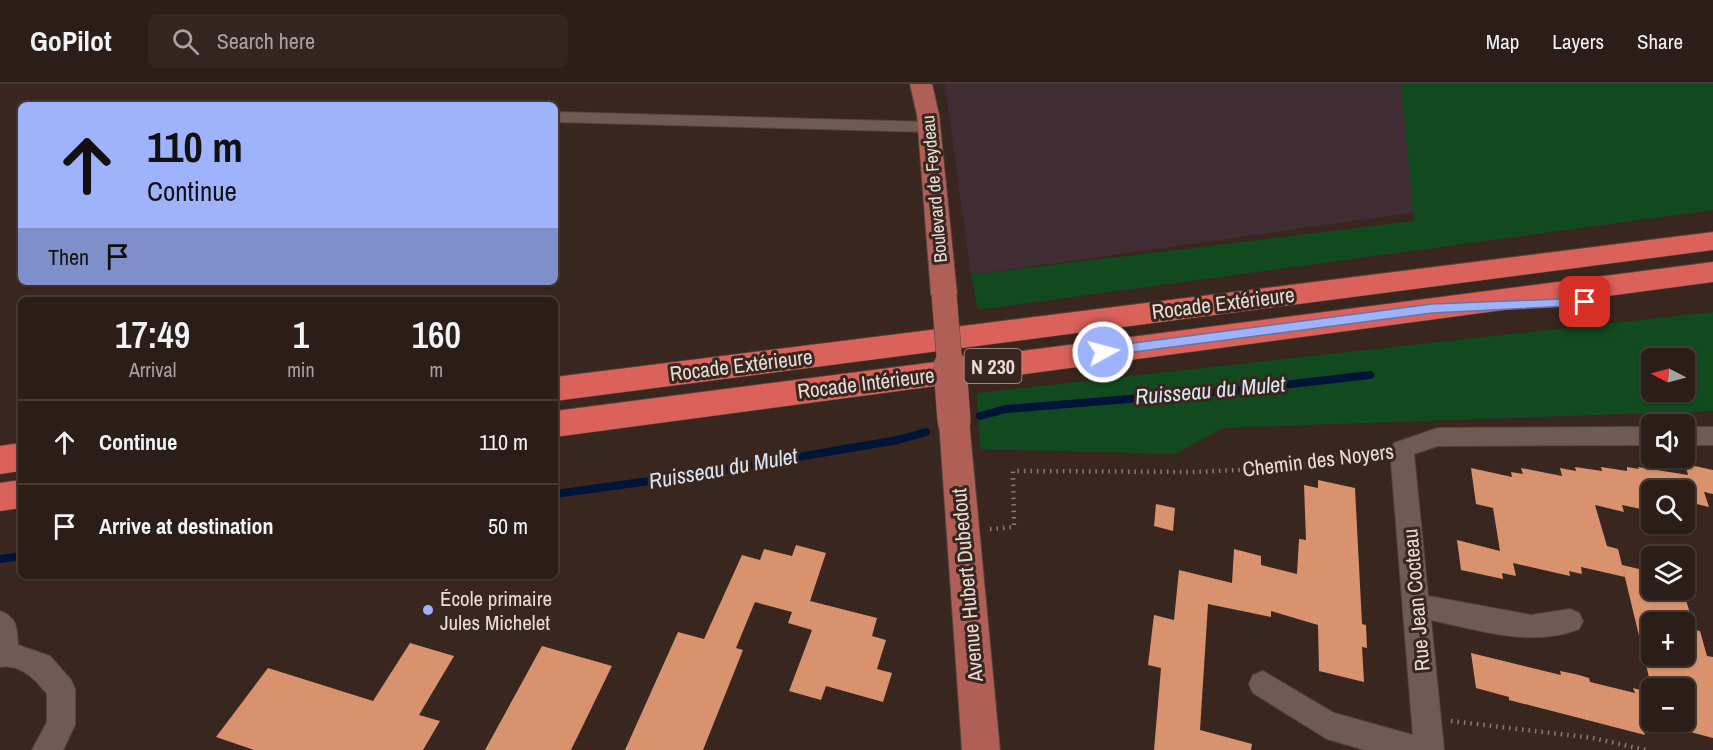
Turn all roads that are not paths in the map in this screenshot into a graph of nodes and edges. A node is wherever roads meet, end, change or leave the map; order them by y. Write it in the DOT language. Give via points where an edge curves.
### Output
graph roads {
  1 [pos="921,84"];
  2 [pos="558,117"];
  3 [pos="929,127"];
  4 [pos="1713,228"];
  5 [pos="1713,241"];
  6 [pos="1590,256"];
  7 [pos="1713,272"];
  8 [pos="1713,293"];
  9 [pos="1432,309"];
  10 [pos="558,388"];
  11 [pos="954,421"];
  12 [pos="558,424"];
  13 [pos="1641,436"];
  14 [pos="1695,436"];
  15 [pos="1713,436"];
  16 [pos="1402,449"];
  17 [pos="18,457"];
  18 [pos="0,460"];
  19 [pos="18,494"];
  20 [pos="0,497"];
  21 [pos="1416,606"];
  22 [pos="1570,621"];
  23 [pos="0,623"];
  24 [pos="2,653"];
  25 [pos="1263,684"];
  26 [pos="47,750"];
  27 [pos="981,750"];
  28 [pos="1414,750"];
  29 [pos="1429,750"];
  1 -- 3 [label="main road, Boulevard de Feydeau"];
  2 -- 3 [label="street"];
  3 -- 11 [label="main road, Boulevard de Feydeau, bridge"];
  4 -- 6 [label="highway"];
  5 -- 6 [label="highway, Rocade Extérieure / N 230"];
  6 -- 10 [label="highway, Rocade Extérieure / N 230"];
  7 -- 9 [label="highway, Rocade Intérieure / N 230"];
  8 -- 9 [label="highway"];
  9 -- 12 [label="highway, Rocade Intérieure / N 230"];
  11 -- 27 [label="main road, Avenue Hubert Dubedout"];
  13 -- 16 [label="street, Chemin des Noyers" via="1438,437"];
  14 -- 15 [label="street"];
  16 -- 21 [label="street, Rue Jean Cocteau"];
  17 -- 18 [label="highway"];
  19 -- 20 [label="highway"];
  21 -- 22 [label="street" via="1532,627"];
  21 -- 29 [label="street, Rue Jean Cocteau"];
  23 -- 24 [label="street"];
  24 -- 26 [label="street" via="40,665 61,688 61,725"];
  25 -- 28 [label="street" via="1327,725"];
}
